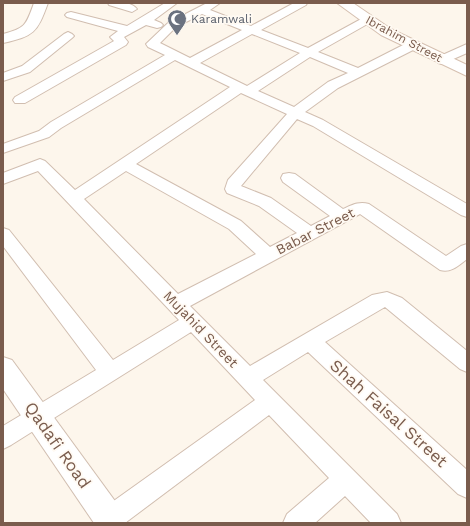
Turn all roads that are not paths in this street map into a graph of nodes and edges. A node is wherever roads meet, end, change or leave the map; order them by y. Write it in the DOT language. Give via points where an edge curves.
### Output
graph roads {
  1 [pos="41,3"];
  2 [pos="113,3"];
  3 [pos="172,3"];
  4 [pos="215,3"];
  5 [pos="302,3"];
  6 [pos="344,3"];
  7 [pos="132,9"];
  8 [pos="201,10"];
  9 [pos="71,15"];
  10 [pos="367,20"];
  11 [pos="146,21"];
  12 [pos="167,29"];
  13 [pos="252,29"];
  14 [pos="127,30"];
  15 [pos="68,36"];
  16 [pos="3,39"];
  17 [pos="413,45"];
  18 [pos="467,48"];
  19 [pos="309,53"];
  20 [pos="174,55"];
  21 [pos="442,60"];
  22 [pos="190,63"];
  23 [pos="467,71"];
  24 [pos="358,72"];
  25 [pos="3,77"];
  26 [pos="244,89"];
  27 [pos="20,100"];
  28 [pos="295,113"];
  29 [pos="3,149"];
  30 [pos="125,164"];
  31 [pos="289,178"];
  32 [pos="3,179"];
  33 [pos="73,199"];
  34 [pos="467,211"];
  35 [pos="343,217"];
  36 [pos="3,234"];
  37 [pos="310,234"];
  38 [pos="467,250"];
  39 [pos="268,255"];
  40 [pos="176,304"];
  41 [pos="193,321"];
  42 [pos="310,342"];
  43 [pos="467,363"];
  44 [pos="3,368"];
  45 [pos="110,372"];
  46 [pos="248,378"];
  47 [pos="271,402"];
  48 [pos="38,417"];
  49 [pos="3,438"];
  50 [pos="346,479"];
  51 [pos="467,486"];
  52 [pos="111,521"];
  53 [pos="296,523"];
  54 [pos="388,523"];
  1 -- 16 [label="street" via="32,28"];
  2 -- 7 [label="street"];
  3 -- 11 [label="street"];
  4 -- 8 [label="street"];
  5 -- 13 [label="street"];
  6 -- 10 [label="street, Ibrahim Street"];
  8 -- 12 [label="street"];
  8 -- 13 [label="street"];
  9 -- 14 [label="street"];
  10 -- 17 [label="street, Ibrahim Street"];
  10 -- 19 [label="street"];
  11 -- 12 [label="street"];
  11 -- 14 [label="street"];
  12 -- 20 [label="street" via="152,44"];
  13 -- 19 [label="street"];
  13 -- 22 [label="street"];
  14 -- 27 [label="street" via="116,37 122,42"];
  15 -- 25 [label="street" via="26,69"];
  17 -- 21 [label="street, Ibrahim Street"];
  17 -- 24 [label="street"];
  18 -- 21 [label="street"];
  19 -- 24 [label="street"];
  19 -- 26 [label="street"];
  20 -- 22 [label="street"];
  20 -- 29 [label="street" via="44,134"];
  21 -- 23 [label="street, Ibrahim Street"];
  22 -- 26 [label="street"];
  24 -- 28 [label="street" via="333,85"];
  26 -- 28 [label="street"];
  26 -- 30 [label="street"];
  28 -- 34 [label="street" via="318,123"];
  28 -- 37 [label="street" via="234,184 233,189 265,202"];
  30 -- 33 [label="street"];
  30 -- 39 [label="street" via="235,225"];
  31 -- 35 [label="street"];
  32 -- 33 [label="street, Mujahid Street" via="40,164"];
  33 -- 40 [label="street, Mujahid Street"];
  35 -- 37 [label="street, Babar Street"];
  35 -- 38 [label="street, Babar Street" via="363,208 446,264"];
  36 -- 45 [label="street"];
  37 -- 39 [label="street, Babar Street"];
  39 -- 40 [label="street, Babar Street"];
  40 -- 41 [label="street, Mujahid Street"];
  41 -- 45 [label="street"];
  41 -- 46 [label="street, Mujahid Street"];
  42 -- 43 [label="street" via="379,300 387,299 396,303"];
  42 -- 46 [label="street"];
  42 -- 51 [label="street, Shah Faisal Street"];
  44 -- 48 [label="street, Qadafi Road"];
  45 -- 48 [label="street"];
  46 -- 47 [label="street, Mujahid Street"];
  47 -- 50 [label="street, Mujahid Street"];
  47 -- 52 [label="street"];
  48 -- 49 [label="street"];
  48 -- 52 [label="street, Qadafi Road"];
  50 -- 53 [label="street"];
  50 -- 54 [label="street, Mujahid Street"];
}
